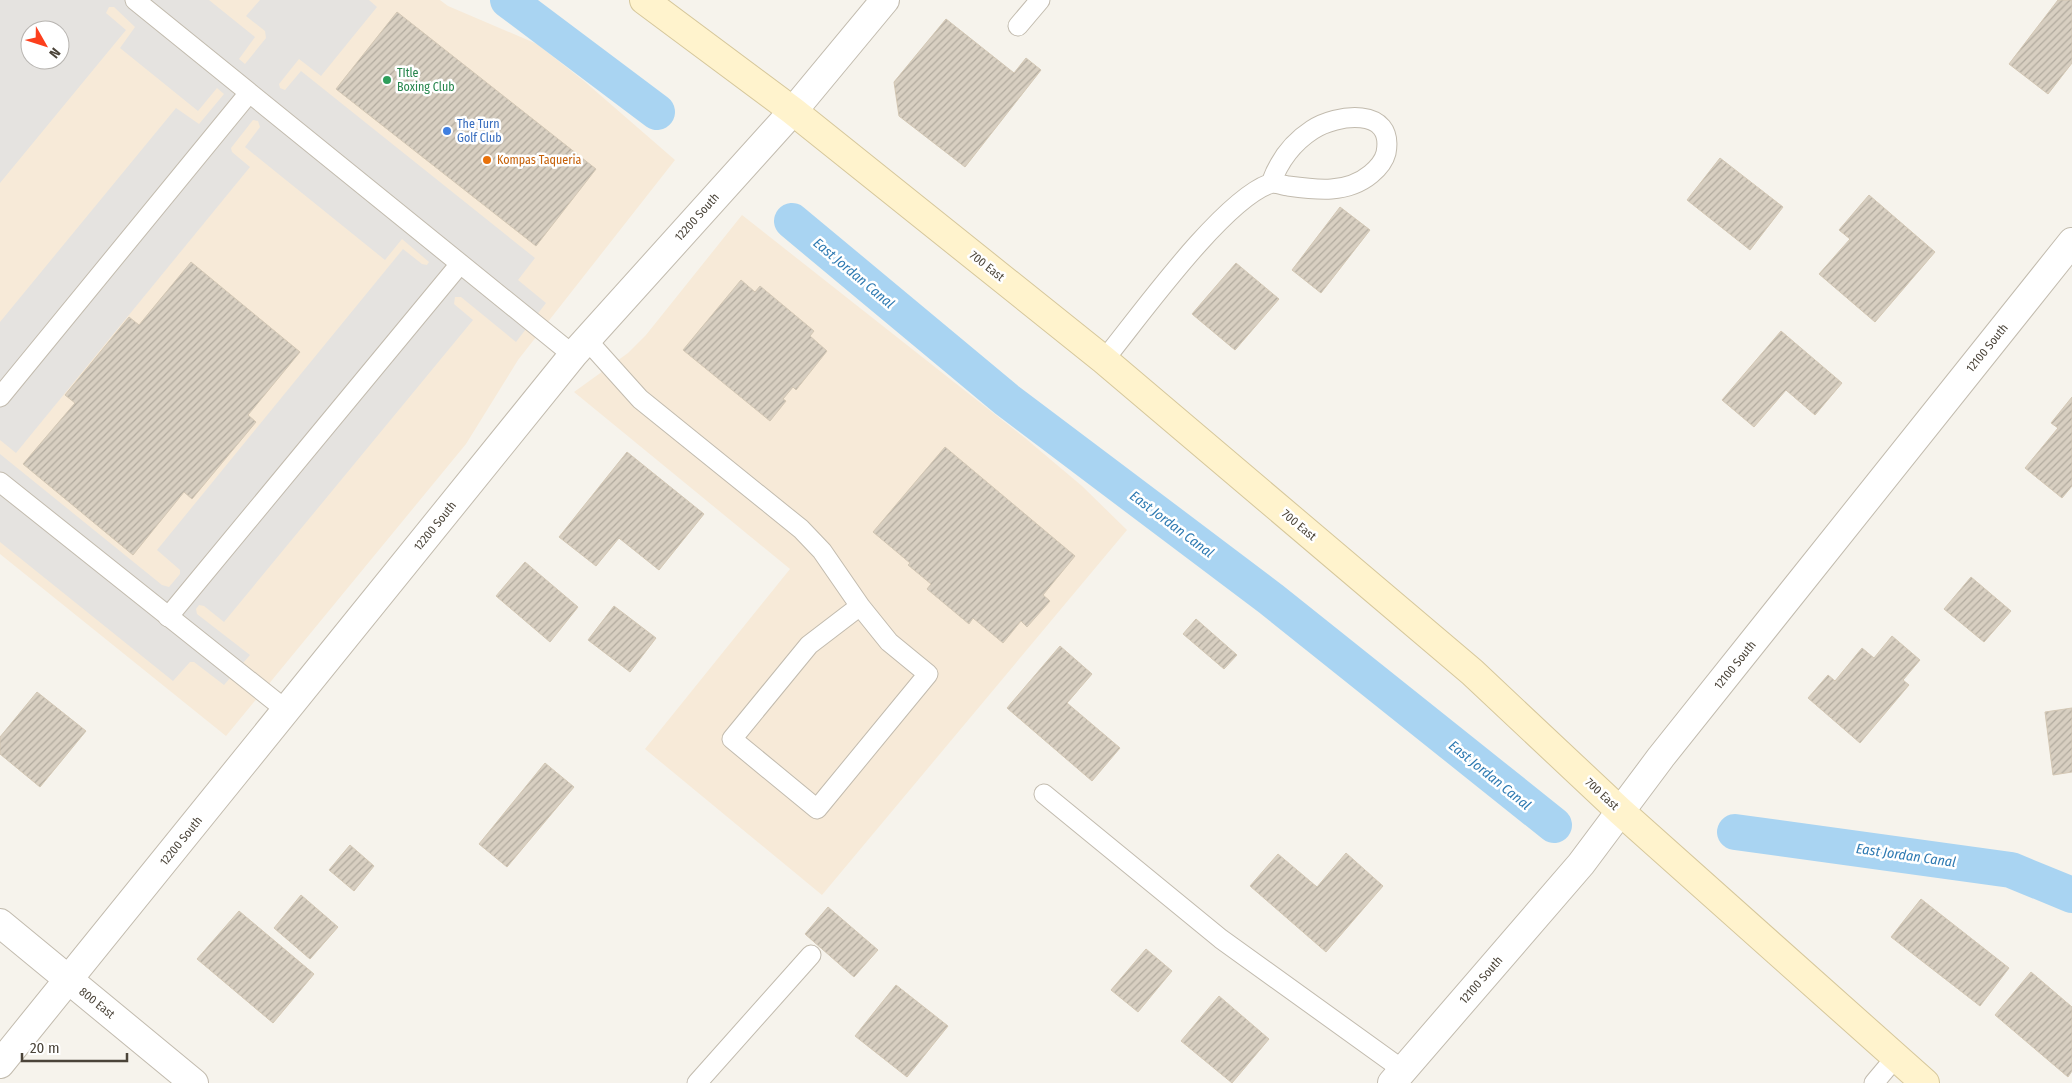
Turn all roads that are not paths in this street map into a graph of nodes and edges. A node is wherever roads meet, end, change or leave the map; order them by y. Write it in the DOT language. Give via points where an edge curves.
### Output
graph roads {
  1 [pos="135,0"];
  2 [pos="644,0"];
  3 [pos="885,0"];
  4 [pos="1040,0"];
  5 [pos="1018,26"];
  6 [pos="249,93"];
  7 [pos="793,111"];
  8 [pos="1271,183"];
  9 [pos="2072,242"];
  10 [pos="460,264"];
  11 [pos="580,347"];
  12 [pos="1104,360"];
  13 [pos="0,397"];
  14 [pos="0,482"];
  15 [pos="860,606"];
  16 [pos="168,617"];
  17 [pos="286,710"];
  18 [pos="1044,794"];
  19 [pos="1620,811"];
  20 [pos="0,923"];
  21 [pos="810,955"];
  22 [pos="68,980"];
  23 [pos="1896,1058"];
  24 [pos="0,1064"];
  25 [pos="1398,1076"];
  26 [pos="194,1083"];
  27 [pos="697,1083"];
  28 [pos="1874,1083"];
  29 [pos="1925,1083"];
  1 -- 6 [label="lane"];
  2 -- 7 [label="main road, 700 East"];
  3 -- 7 [label="street, 12200 South"];
  4 -- 5 [label="lane"];
  6 -- 10 [label="lane"];
  6 -- 13 [label="lane"];
  7 -- 11 [label="street, 12200 South"];
  7 -- 12 [label="main road, 700 East"];
  8 -- 8 [label="lane" via="1331,189 1361,182 1377,169 1385,155 1385,130 1367,118 1330,122 1313,129 1284,156"];
  8 -- 12 [label="lane" via="1246,197 1220,220"];
  9 -- 19 [label="street, 12100 South"];
  10 -- 11 [label="lane"];
  10 -- 16 [label="lane"];
  11 -- 15 [label="lane" via="640,400 801,529 822,550"];
  11 -- 17 [label="street, 12200 South"];
  12 -- 19 [label="main road, 700 East" via="1472,672"];
  14 -- 16 [label="lane"];
  15 -- 15 [label="lane" via="809,645 732,739 817,809 928,674 889,642"];
  16 -- 17 [label="lane"];
  17 -- 22 [label="street, 12200 South"];
  18 -- 25 [label="lane" via="1221,939"];
  19 -- 23 [label="main road, 700 East"];
  19 -- 25 [label="street, 12100 South" via="1581,864"];
  20 -- 22 [label="street, 800 East"];
  21 -- 27 [label="lane"];
  22 -- 24 [label="street, 12200 South"];
  22 -- 26 [label="street, 800 East"];
  23 -- 28 [label="lane"];
  23 -- 29 [label="main road, 700 East"];
}
